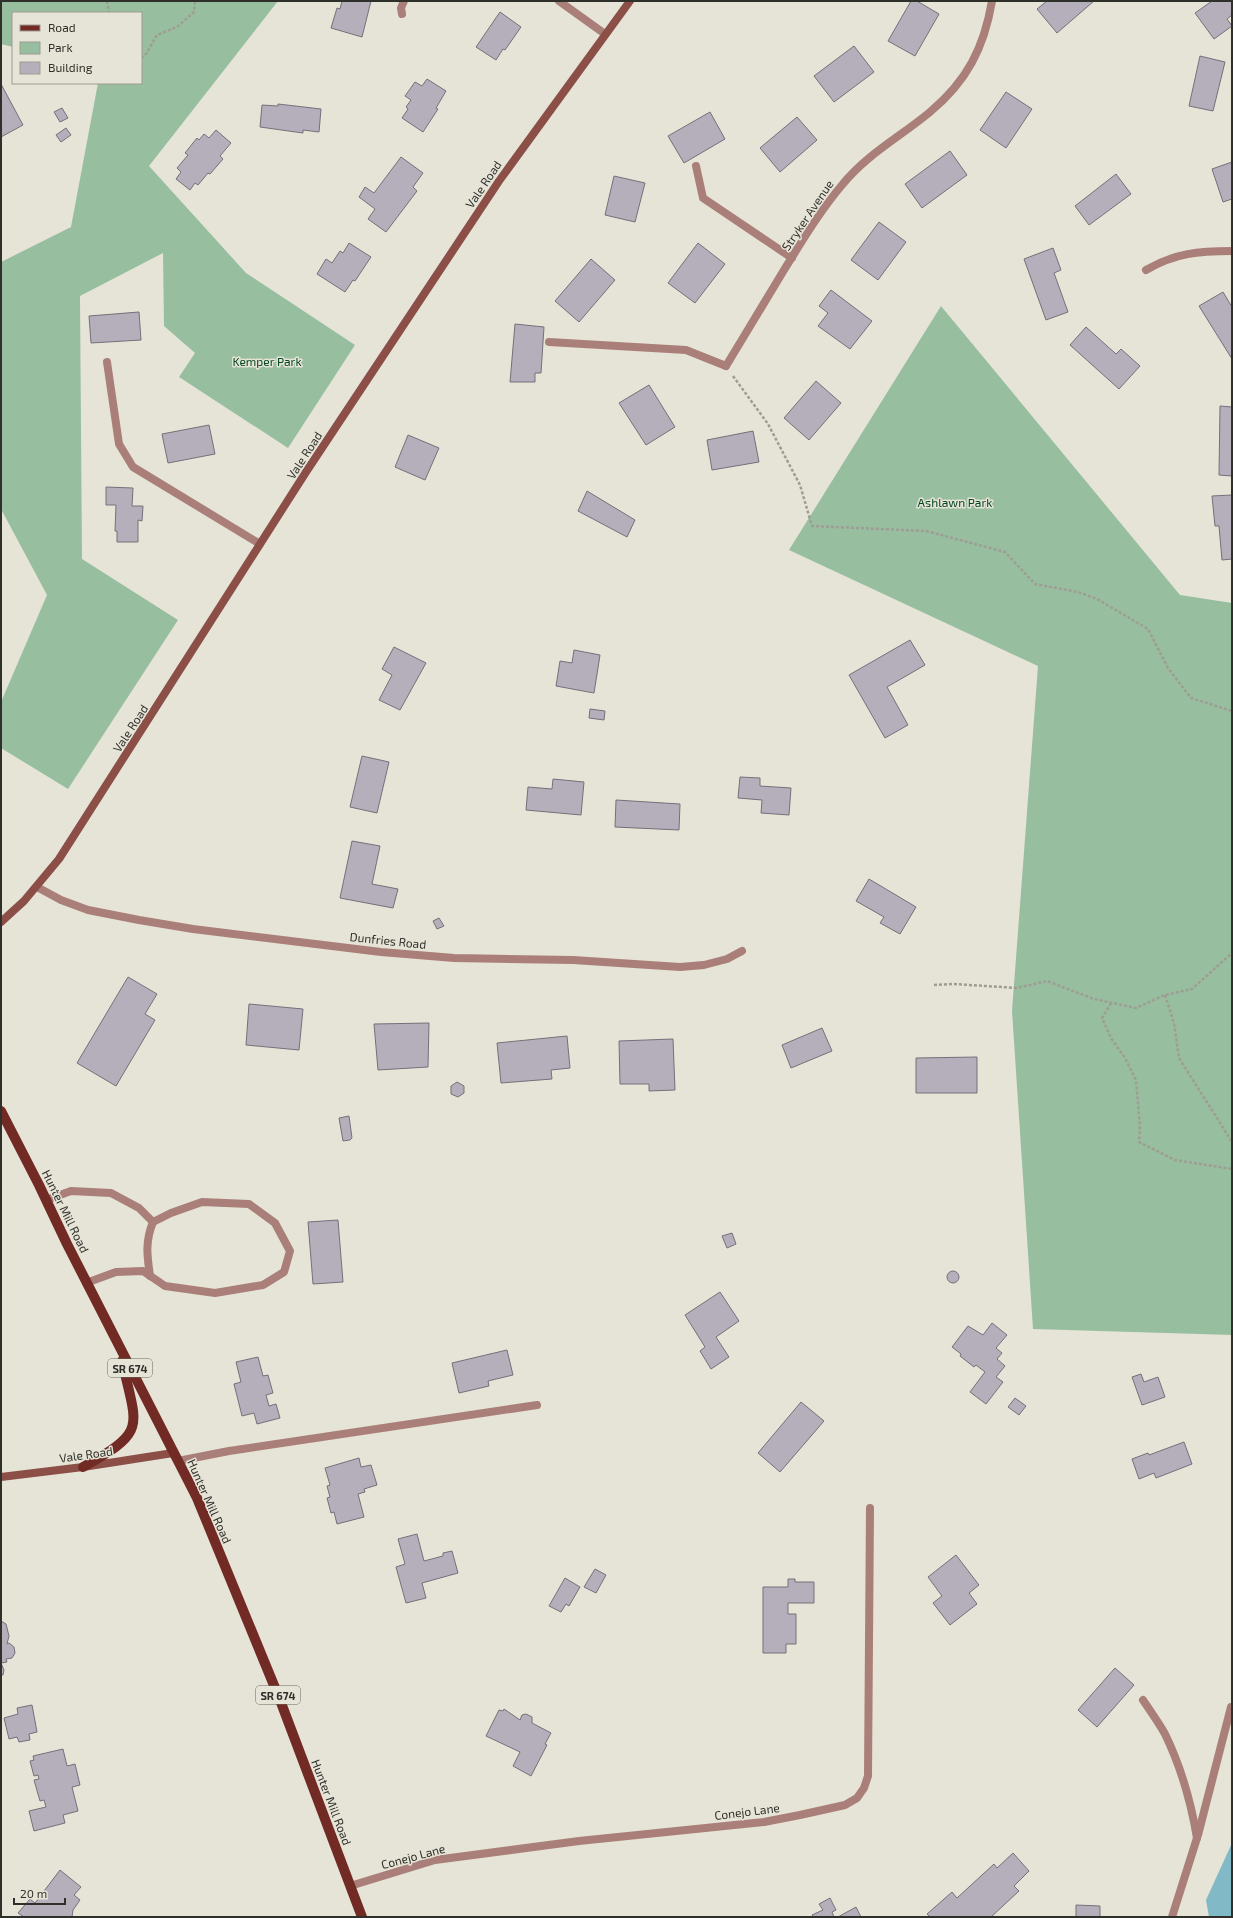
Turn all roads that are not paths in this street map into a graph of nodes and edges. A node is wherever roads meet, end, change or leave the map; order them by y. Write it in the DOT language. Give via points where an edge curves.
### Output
graph roads {
  1 [pos="404,1"];
  2 [pos="559,1"];
  3 [pos="630,1"];
  4 [pos="992,1"];
  5 [pos="402,14"];
  6 [pos="605,34"];
  7 [pos="696,166"];
  8 [pos="1232,251"];
  9 [pos="792,258"];
  10 [pos="1146,270"];
  11 [pos="549,342"];
  12 [pos="107,362"];
  13 [pos="260,544"];
  14 [pos="37,887"];
  15 [pos="1,922"];
  16 [pos="742,951"];
  17 [pos="1,1111"];
  18 [pos="46,1200"];
  19 [pos="153,1222"];
  20 [pos="150,1276"];
  21 [pos="86,1282"];
  22 [pos="118,1346"];
  23 [pos="537,1405"];
  24 [pos="175,1457"];
  25 [pos="83,1467"];
  26 [pos="1,1476"];
  27 [pos="870,1508"];
  28 [pos="1143,1700"];
  29 [pos="1232,1707"];
  30 [pos="1197,1838"];
  31 [pos="350,1886"];
  32 [pos="362,1917"];
  33 [pos="1172,1917"];
  1 -- 5 [label="street"];
  2 -- 6 [label="street"];
  3 -- 6 [label="main road, Vale Road"];
  4 -- 9 [label="street, Stryker Avenue" via="988,24 978,52 966,73 930,112 878,149 843,183 820,212"];
  6 -- 13 [label="main road, Vale Road" via="499,181"];
  7 -- 9 [label="street" via="703,198"];
  8 -- 10 [label="street" via="1202,251 1178,255"];
  9 -- 11 [label="street, Stryker Avenue" via="726,366 686,350"];
  12 -- 13 [label="street" via="119,444 133,467"];
  13 -- 14 [label="main road, Vale Road" via="89,814"];
  14 -- 15 [label="main road, Vale Road"];
  14 -- 16 [label="street, Dunfries Road" via="88,910 139,920 381,952 454,958 573,960 680,967 704,965 727,959"];
  17 -- 18 [label="main road, Hunter Mill Road / SR 674"];
  18 -- 19 [label="street" via="71,1191 111,1193 139,1208"];
  18 -- 21 [label="main road, Hunter Mill Road / SR 674"];
  19 -- 20 [label="street" via="147,1236"];
  19 -- 20 [label="street" via="202,1202 249,1204 275,1223 290,1251 284,1272 263,1284 215,1293 165,1286"];
  20 -- 21 [label="street" via="143,1271 116,1272"];
  21 -- 22 [label="main road, Hunter Mill Road / SR 674"];
  22 -- 24 [label="main road, Hunter Mill Road / SR 674"];
  22 -- 25 [label="main road" via="134,1413 134,1427 126,1440 116,1448"];
  23 -- 24 [label="street"];
  24 -- 25 [label="main road, Vale Road"];
  24 -- 31 [label="main road, Hunter Mill Road / SR 674" via="197,1498 280,1700"];
  25 -- 26 [label="main road, Vale Road"];
  27 -- 31 [label="street, Conejo Lane" via="868,1776 857,1798 845,1805 764,1822 579,1841 435,1860"];
  28 -- 30 [label="street" via="1164,1733 1180,1767"];
  29 -- 30 [label="street"];
  30 -- 33 [label="street"];
  31 -- 32 [label="main road, Hunter Mill Road / SR 674"];
}
